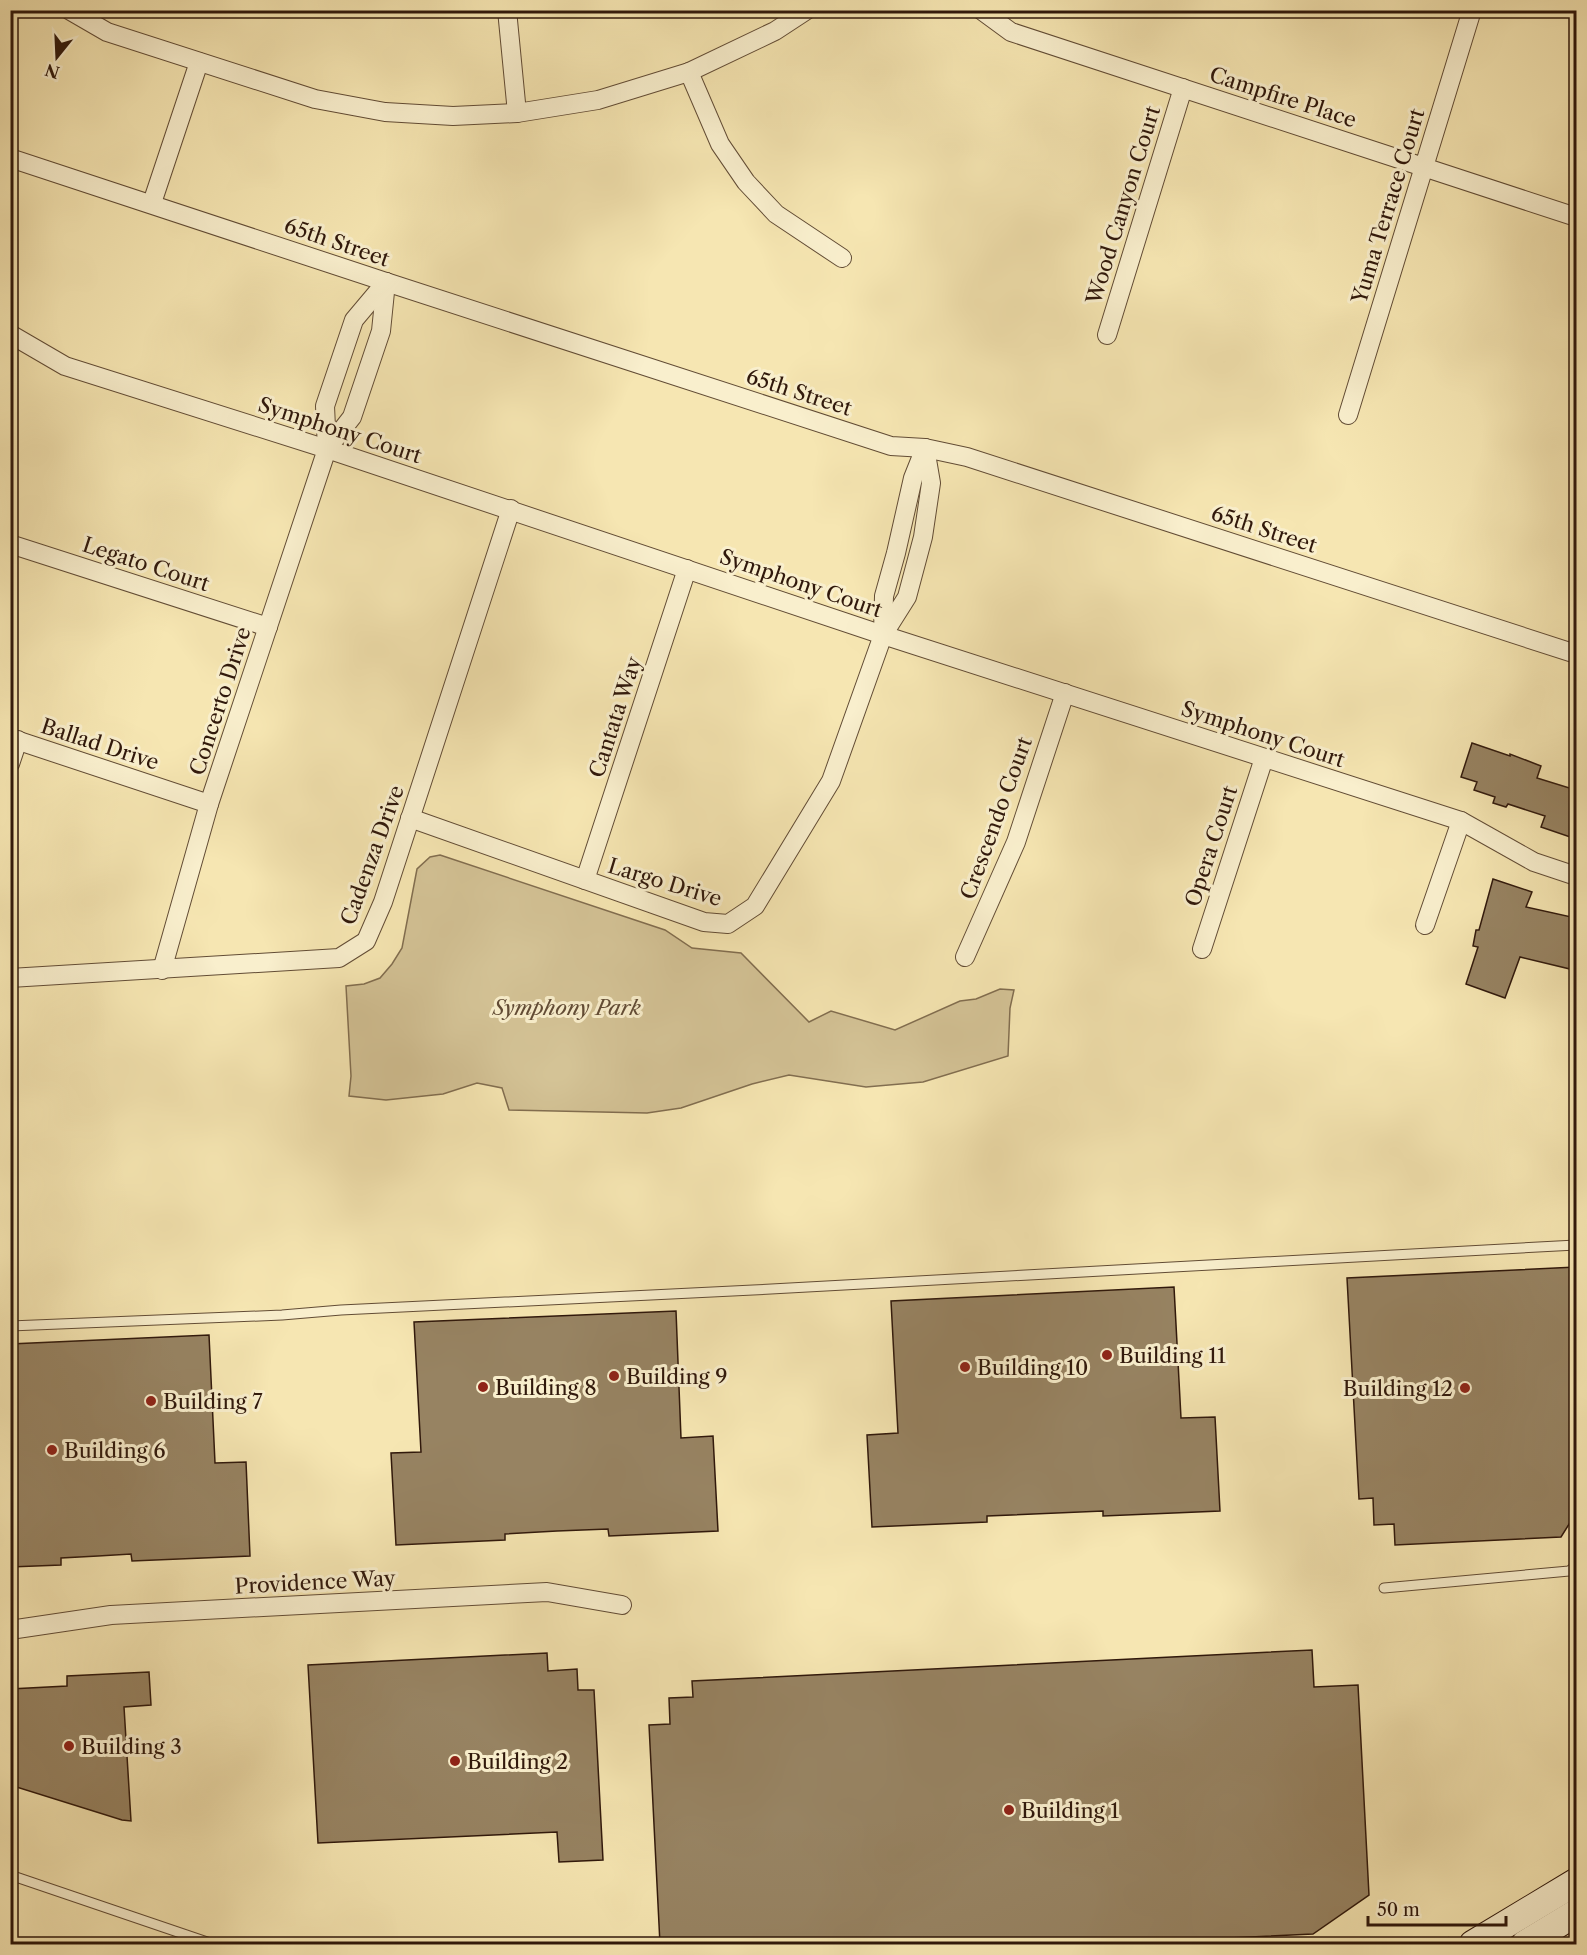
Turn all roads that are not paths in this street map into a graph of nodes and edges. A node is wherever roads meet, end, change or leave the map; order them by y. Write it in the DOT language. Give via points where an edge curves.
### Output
graph roads {
  1 [pos="69,10"];
  2 [pos="507,10"];
  3 [pos="807,10"];
  4 [pos="981,10"];
  5 [pos="1472,10"];
  6 [pos="199,62"];
  7 [pos="689,72"];
  8 [pos="1183,88"];
  9 [pos="517,113"];
  10 [pos="10,158"];
  11 [pos="1424,167"];
  12 [pos="152,203"];
  13 [pos="1576,217"];
  14 [pos="842,258"];
  15 [pos="386,282"];
  16 [pos="10,334"];
  17 [pos="1107,334"];
  18 [pos="1348,415"];
  19 [pos="327,448"];
  20 [pos="925,448"];
  21 [pos="511,509"];
  22 [pos="10,544"];
  23 [pos="687,569"];
  24 [pos="268,627"];
  25 [pos="884,635"];
  26 [pos="1576,654"];
  27 [pos="1065,693"];
  28 [pos="14,739"];
  29 [pos="1264,758"];
  30 [pos="10,764"];
  31 [pos="209,804"];
  32 [pos="410,818"];
  33 [pos="1461,821"];
  34 [pos="1576,876"];
  35 [pos="585,880"];
  36 [pos="1425,926"];
  37 [pos="1202,949"];
  38 [pos="965,957"];
  39 [pos="162,970"];
  40 [pos="10,978"];
  41 [pos="1576,1245"];
  42 [pos="10,1326"];
  43 [pos="1576,1566"];
  44 [pos="1384,1588"];
  45 [pos="622,1605"];
  46 [pos="10,1630"];
  47 [pos="10,1875"];
  48 [pos="1576,1882"];
  49 [pos="1576,1913"];
  50 [pos="213,1944"];
  51 [pos="1473,1944"];
  52 [pos="1525,1944"];
  1 -- 6 [label="street" via="107,32"];
  2 -- 9 [label="street"];
  3 -- 7 [label="street" via="775,31"];
  4 -- 8 [label="street, Campfire Place" via="1011,32"];
  5 -- 11 [label="street, Yuma Terrace Court"];
  6 -- 9 [label="street" via="315,99 385,112 453,116"];
  6 -- 12 [label="street"];
  7 -- 9 [label="street" via="598,100"];
  7 -- 14 [label="street" via="720,144 746,182 776,214"];
  8 -- 11 [label="street, Campfire Place"];
  8 -- 17 [label="street, Wood Canyon Court"];
  10 -- 12 [label="street, 65th Street"];
  11 -- 13 [label="street, Campfire Place"];
  11 -- 18 [label="street, Yuma Terrace Court"];
  12 -- 15 [label="street, 65th Street"];
  15 -- 19 [label="street, Concerto Drive" via="381,331 352,417"];
  15 -- 19 [label="street, Concerto Drive" via="354,320 325,406"];
  15 -- 20 [label="street, 65th Street" via="891,446"];
  16 -- 19 [label="street, Symphony Court" via="65,366"];
  19 -- 21 [label="street, Symphony Court"];
  19 -- 24 [label="street, Concerto Drive"];
  20 -- 25 [label="street, Largo Drive" via="913,478 884,596"];
  20 -- 26 [label="street, 65th Street" via="967,457"];
  21 -- 23 [label="street, Symphony Court"];
  21 -- 32 [label="street, Cadenza Drive"];
  22 -- 24 [label="street, Legato Court"];
  23 -- 25 [label="street, Symphony Court"];
  23 -- 35 [label="street, Cantata Way"];
  24 -- 31 [label="street, Concerto Drive"];
  25 -- 27 [label="street, Symphony Court"];
  25 -- 35 [label="street, Largo Drive" via="831,782 755,906 728,924 704,922"];
  27 -- 29 [label="street, Symphony Court"];
  27 -- 38 [label="street, Crescendo Court" via="1017,842"];
  28 -- 30 [label="street"];
  28 -- 31 [label="street, Ballad Drive"];
  29 -- 33 [label="street, Symphony Court"];
  29 -- 37 [label="street, Opera Court"];
  31 -- 39 [label="street, Concerto Drive"];
  32 -- 35 [label="street, Largo Drive"];
  32 -- 39 [label="street, Cadenza Drive" via="366,941 339,958"];
  33 -- 34 [label="street, Symphony Court" via="1534,862"];
  33 -- 36 [label="street"];
  39 -- 40 [label="street, Cadenza Drive"];
  41 -- 42 [label="lane" via="282,1315"];
  43 -- 44 [label="lane" via="1569,1570"];
  45 -- 46 [label="street, Providence Way" via="547,1592 111,1616"];
  47 -- 50 [label="lane"];
  48 -- 51 [label="main road"];
  49 -- 52 [label="main road"];
}
